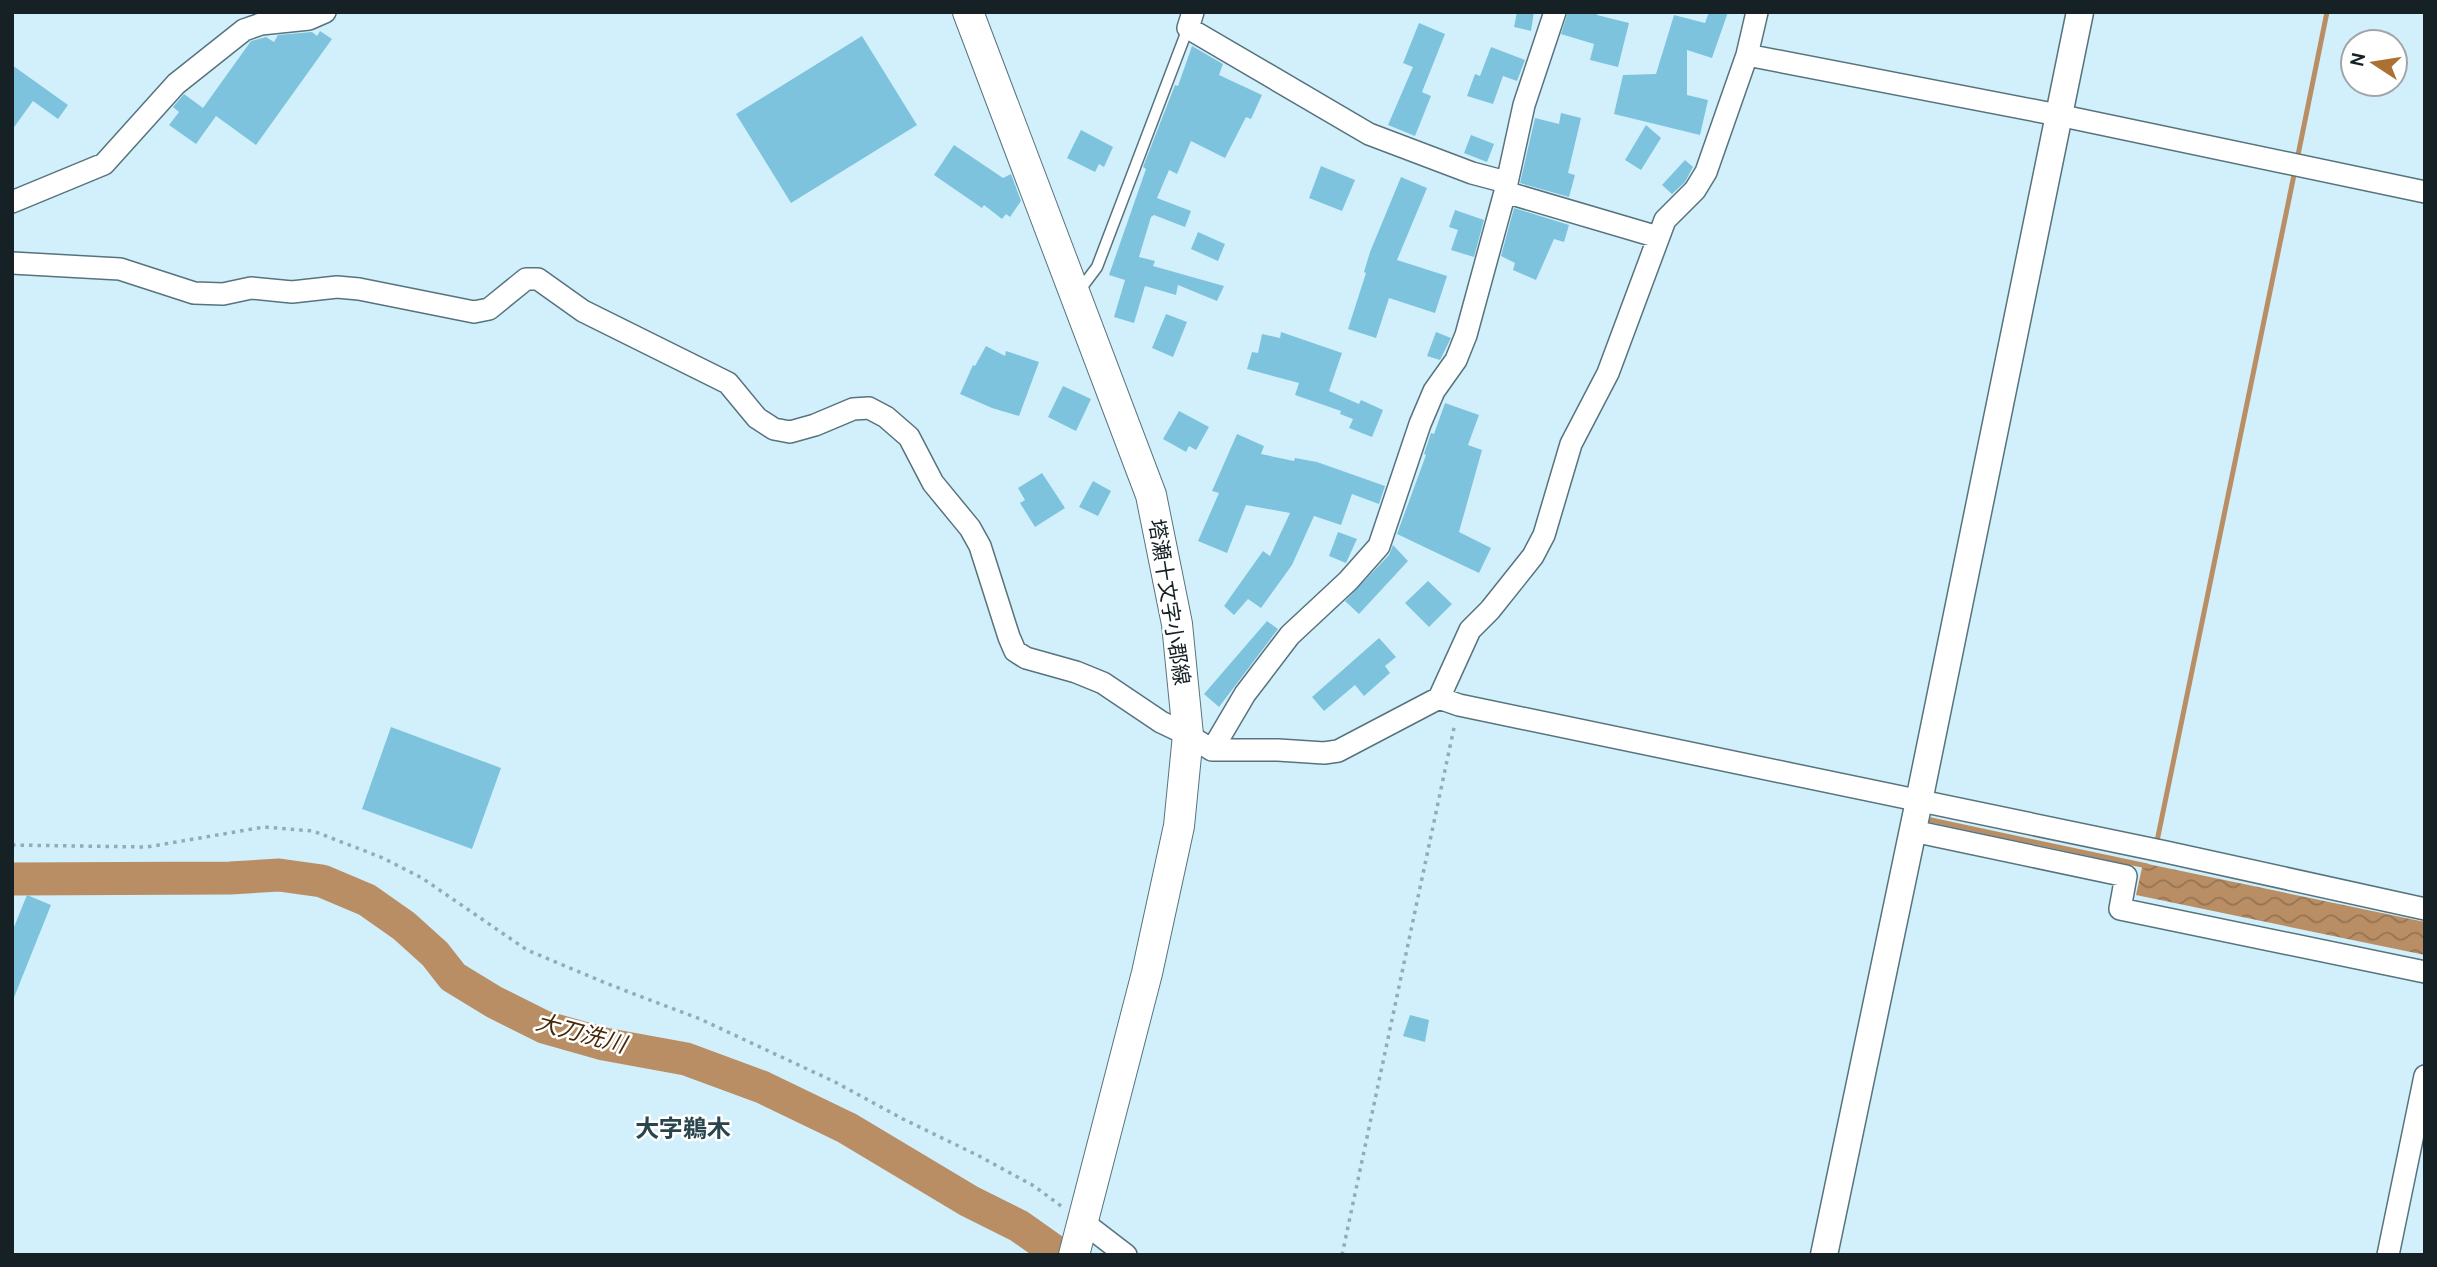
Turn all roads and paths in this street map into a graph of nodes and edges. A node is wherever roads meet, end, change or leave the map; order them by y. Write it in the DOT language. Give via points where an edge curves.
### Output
graph roads {
  1 [pos="325,12"];
  2 [pos="968,12"];
  3 [pos="1555,12"];
  4 [pos="1757,12"];
  5 [pos="2080,12"];
  6 [pos="1191,20"];
  7 [pos="1747,55"];
  8 [pos="2058,115"];
  9 [pos="1506,187"];
  10 [pos="2425,192"];
  11 [pos="12,202"];
  12 [pos="1658,237"];
  13 [pos="12,263"];
  14 [pos="1076,296"];
  15 [pos="1449,702"];
  16 [pos="1200,743"];
  17 [pos="1919,801"];
  18 [pos="1913,831"];
  19 [pos="12,845"];
  20 [pos="2425,909"];
  21 [pos="2425,972"];
  22 [pos="2425,1076"];
  23 [pos="1079,1237"];
  24 [pos="1126,1255"];
  25 [pos="1342,1255"];
  26 [pos="1824,1255"];
  27 [pos="2388,1255"];
  1 -- 11 [label="street" via="244,30 176,83 104,164"];
  2 -- 14 [label="main road, 塔瀬十文字小郡線"];
  3 -- 9 [label="street" via="1524,105"];
  4 -- 7 [label="street"];
  5 -- 8 [label="street"];
  6 -- 9 [label="street" via="1369,134"];
  6 -- 14 [label="lane" via="1097,267"];
  7 -- 8 [label="street"];
  7 -- 12 [label="street" via="1706,172 1665,220"];
  8 -- 10 [label="street"];
  8 -- 17 [label="street"];
  9 -- 12 [label="street"];
  9 -- 16 [label="street" via="1466,335 1420,424 1379,546 1290,635"];
  12 -- 15 [label="street" via="1608,373 1571,444 1544,535 1507,589 1469,629"];
  13 -- 16 [label="street" via="120,269 194,293 223,294 251,288 292,292 359,289 474,312 489,309 526,279 538,279 583,311 728,383 757,418 774,429 790,432 869,408 886,416 909,437 933,483 970,528 1015,651 1103,683"];
  14 -- 16 [label="main road, 塔瀬十文字小郡線" via="1151,495"];
  15 -- 16 [label="street" via="1338,751"];
  15 -- 17 [label="street"];
  15 -- 25 [label="path"];
  16 -- 23 [label="main road, 塔瀬十文字小郡線"];
  17 -- 18 [label="street"];
  17 -- 20 [label="street"];
  18 -- 21 [label="street" via="2126,876 2120,909"];
  18 -- 26 [label="street"];
  19 -- 23 [label="path" via="147,847 264,827 313,831 422,878 527,950 700,1018 1023,1180"];
  22 -- 27 [label="street"];
  23 -- 24 [label="street"];
}
